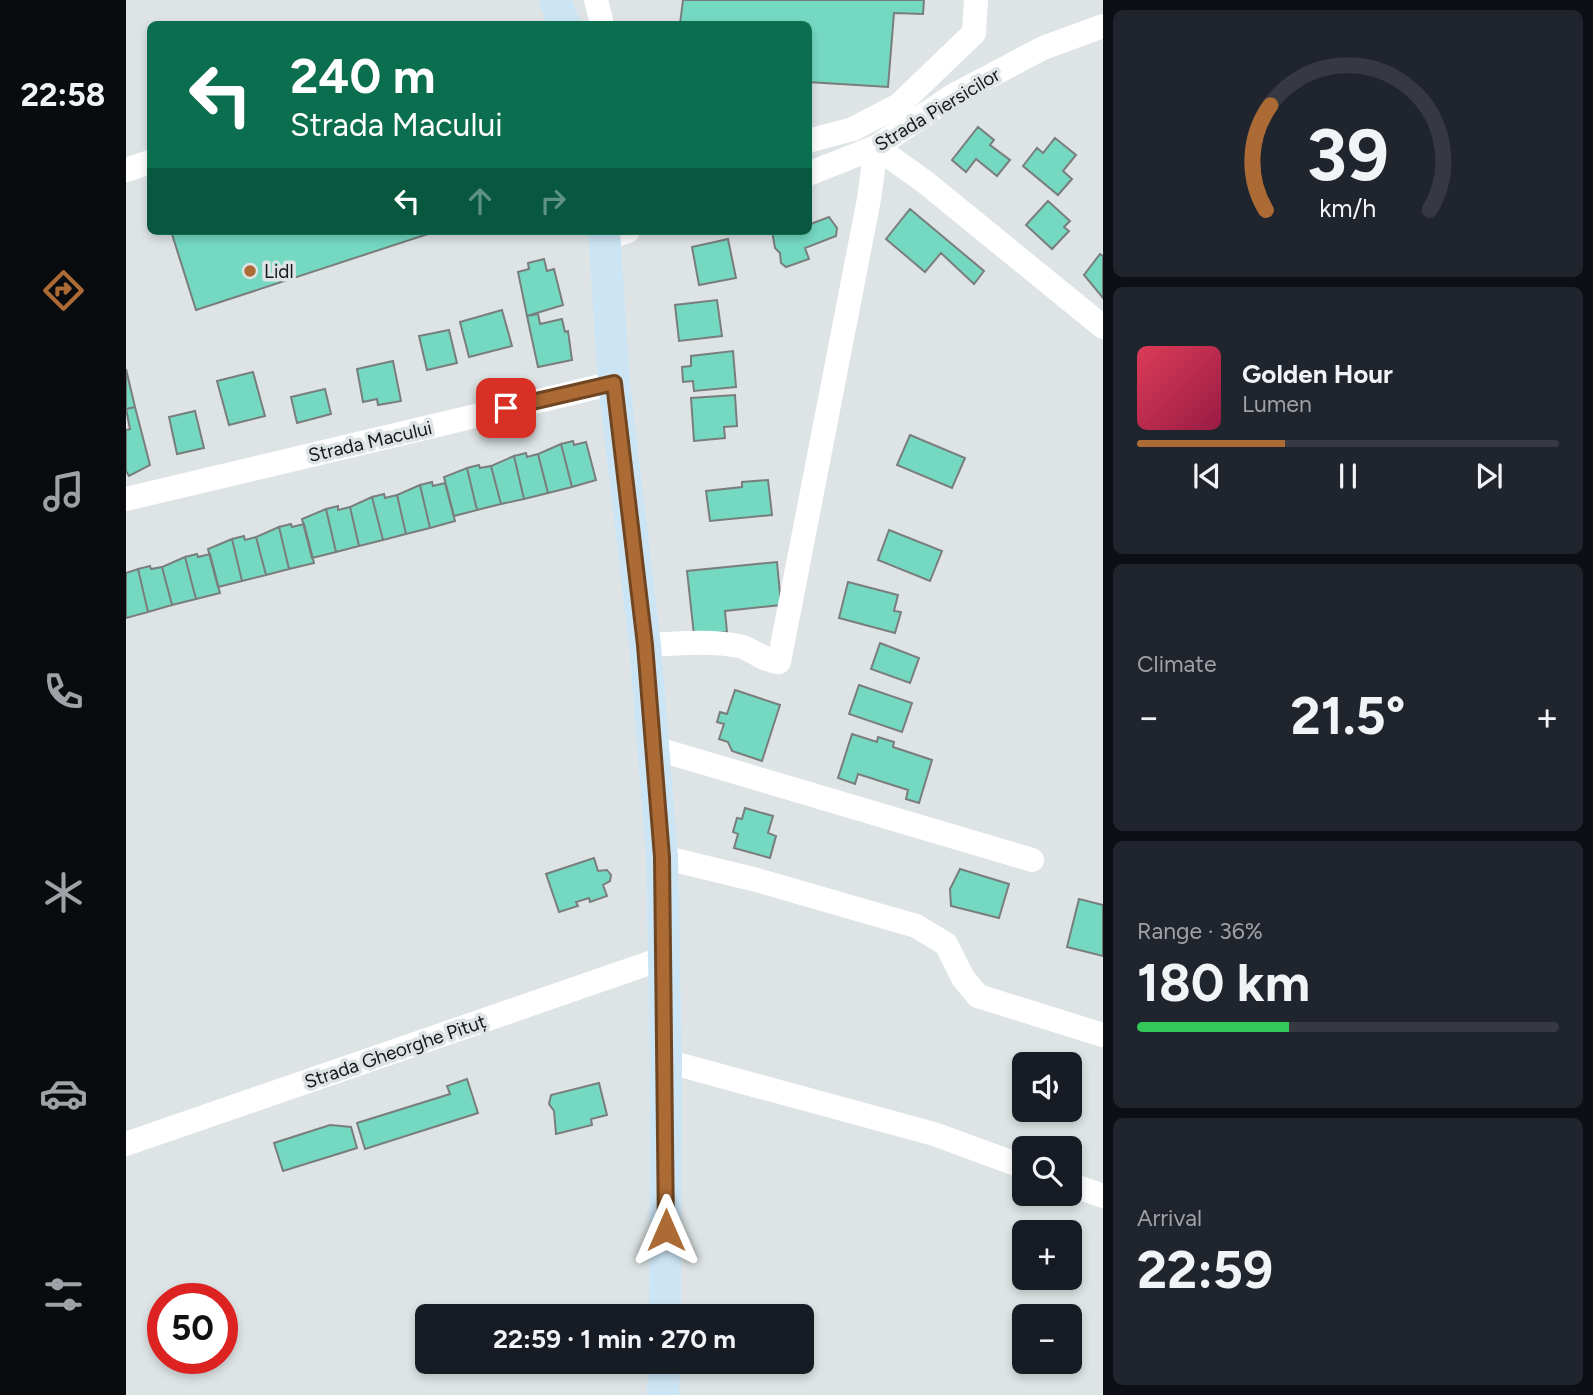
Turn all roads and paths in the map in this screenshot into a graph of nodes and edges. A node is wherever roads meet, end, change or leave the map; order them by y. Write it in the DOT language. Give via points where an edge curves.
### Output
graph roads {
  1 [pos="555,0"];
  2 [pos="596,0"];
  3 [pos="976,0"];
  4 [pos="563,21"];
  5 [pos="601,21"];
  6 [pos="1103,26"];
  7 [pos="812,140"];
  8 [pos="876,147"];
  9 [pos="147,163"];
  10 [pos="126,170"];
  11 [pos="812,172"];
  12 [pos="613,235"];
  13 [pos="1103,327"];
  14 [pos="614,383"];
  15 [pos="126,499"];
  16 [pos="645,645"];
  17 [pos="654,748"];
  18 [pos="662,857"];
  19 [pos="1032,860"];
  20 [pos="664,958"];
  21 [pos="1103,1035"];
  22 [pos="666,1061"];
  23 [pos="126,1144"];
  24 [pos="1012,1163"];
  25 [pos="1082,1189"];
  26 [pos="1103,1196"];
  27 [pos="665,1304"];
  28 [pos="664,1374"];
  29 [pos="663,1395"];
  1 -- 4 [label="main road"];
  2 -- 5 [label="street"];
  3 -- 7 [label="street" via="974,33 899,105 853,129"];
  6 -- 8 [label="street, Strada Piersicilor" via="1043,48 954,95"];
  8 -- 11 [label="street, Strada Piersicilor"];
  8 -- 13 [label="street"];
  8 -- 16 [label="street" via="779,662 743,647 718,643"];
  9 -- 10 [label="street"];
  12 -- 14 [label="main road"];
  14 -- 15 [label="street, Strada Macului"];
  14 -- 16 [label="main road"];
  16 -- 17 [label="main road"];
  17 -- 18 [label="main road"];
  17 -- 19 [label="street"];
  18 -- 20 [label="main road"];
  18 -- 21 [label="street" via="916,926 946,944 978,996"];
  20 -- 22 [label="main road"];
  20 -- 23 [label="street, Strada Gheorghe Pituț"];
  22 -- 24 [label="street" via="934,1134"];
  22 -- 27 [label="main road"];
  25 -- 26 [label="street"];
  28 -- 29 [label="main road"];
}
